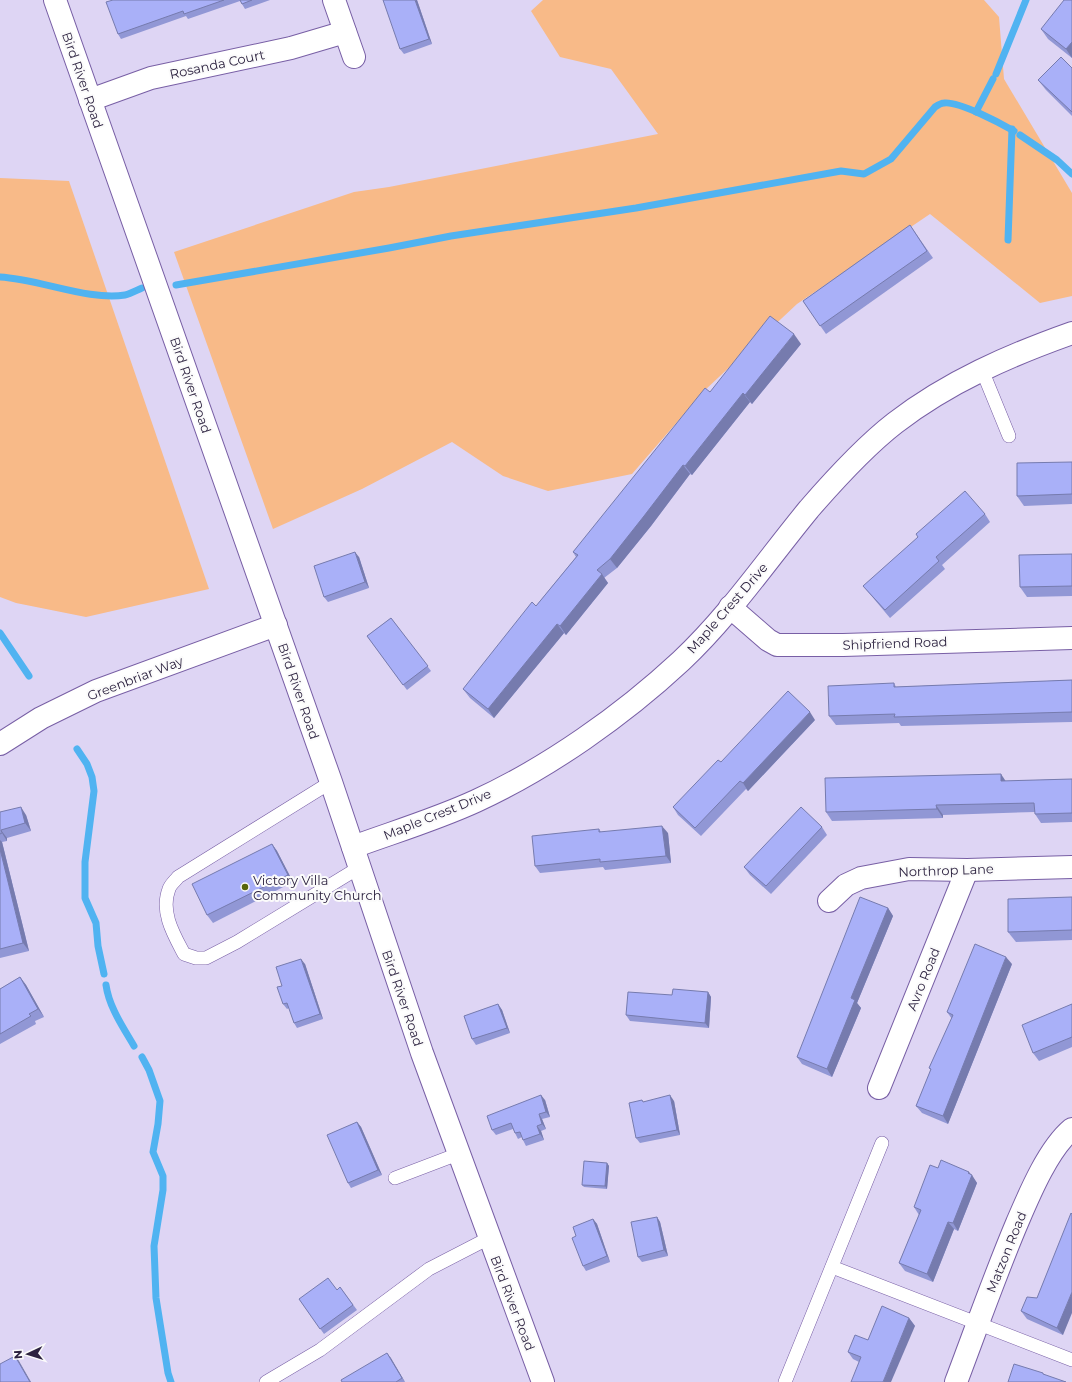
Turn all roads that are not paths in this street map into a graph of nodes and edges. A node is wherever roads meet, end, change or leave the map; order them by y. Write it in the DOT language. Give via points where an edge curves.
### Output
graph roads {
  1 [pos="55,0"];
  2 [pos="334,0"];
  3 [pos="345,32"];
  4 [pos="354,58"];
  5 [pos="90,100"];
  6 [pos="1072,333"];
  7 [pos="982,370"];
  8 [pos="1009,436"];
  9 [pos="730,608"];
  10 [pos="276,625"];
  11 [pos="1072,638"];
  12 [pos="0,744"];
  13 [pos="331,782"];
  14 [pos="356,857"];
  15 [pos="1072,866"];
  16 [pos="967,870"];
  17 [pos="829,901"];
  18 [pos="879,1088"];
  19 [pos="1072,1129"];
  20 [pos="882,1144"];
  21 [pos="458,1154"];
  22 [pos="395,1178"];
  23 [pos="489,1238"];
  24 [pos="832,1267"];
  25 [pos="978,1324"];
  26 [pos="1072,1360"];
  27 [pos="266,1382"];
  28 [pos="543,1382"];
  29 [pos="785,1382"];
  30 [pos="956,1382"];
  1 -- 5 [label="street, Bird River Road"];
  2 -- 3 [label="street"];
  3 -- 4 [label="street"];
  3 -- 5 [label="street, Rosanda Court" via="291,48 152,78"];
  5 -- 10 [label="street, Bird River Road"];
  6 -- 7 [label="street, Maple Crest Drive" via="1016,353"];
  7 -- 8 [label="lane"];
  7 -- 9 [label="street, Maple Crest Drive" via="957,383 896,423 859,455 810,508"];
  9 -- 11 [label="street, Shipfriend Road" via="777,645"];
  9 -- 14 [label="street, Maple Crest Drive" via="681,661 620,713 534,770 474,802"];
  10 -- 12 [label="street, Greenbriar Way" via="96,691 41,718"];
  10 -- 13 [label="street, Bird River Road"];
  13 -- 14 [label="street, Bird River Road"];
  13 -- 14 [label="lane" via="178,877 169,889 166,904 171,930 184,954 206,958 237,942"];
  14 -- 21 [label="street, Bird River Road"];
  15 -- 16 [label="street, Northrop Lane"];
  16 -- 17 [label="street, Northrop Lane" via="909,869 882,873 846,884"];
  16 -- 18 [label="street, Avro Road"];
  19 -- 25 [label="street, Matzon Road" via="1050,1157 1032,1189"];
  20 -- 24 [label="lane"];
  21 -- 22 [label="lane"];
  21 -- 23 [label="street, Bird River Road"];
  23 -- 27 [label="lane" via="429,1269 320,1350"];
  23 -- 28 [label="street, Bird River Road"];
  24 -- 25 [label="lane"];
  24 -- 29 [label="lane"];
  25 -- 26 [label="lane"];
  25 -- 30 [label="street, Matzon Road"];
}
